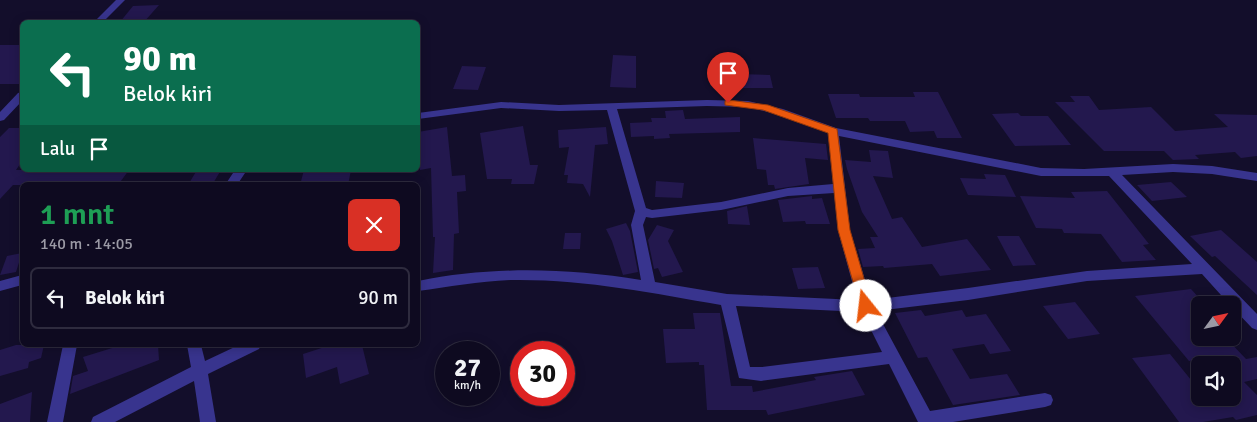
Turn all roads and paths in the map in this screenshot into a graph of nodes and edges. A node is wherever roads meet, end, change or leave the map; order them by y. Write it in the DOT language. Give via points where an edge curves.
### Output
graph roads {
  1 [pos="121,0"];
  2 [pos="100,20"];
  3 [pos="20,97"];
  4 [pos="611,106"];
  5 [pos="20,112"];
  6 [pos="2,113"];
  7 [pos="420,116"];
  8 [pos="833,131"];
  9 [pos="1112,171"];
  10 [pos="1257,177"];
  11 [pos="839,188"];
  12 [pos="641,212"];
  13 [pos="1203,269"];
  14 [pos="20,281"];
  15 [pos="0,286"];
  16 [pos="420,286"];
  17 [pos="649,286"];
  18 [pos="727,300"];
  19 [pos="866,306"];
  20 [pos="1257,324"];
  21 [pos="70,347"];
  22 [pos="194,347"];
  23 [pos="250,347"];
  24 [pos="891,357"];
  25 [pos="200,370"];
  26 [pos="1045,400"];
  27 [pos="926,420"];
  28 [pos="55,422"];
  29 [pos="98,422"];
  30 [pos="208,422"];
  1 -- 2 [label="street"];
  3 -- 6 [label="street"];
  4 -- 7 [label="street" via="501,105"];
  4 -- 8 [label="street" via="748,104 779,111"];
  4 -- 12 [label="street"];
  5 -- 6 [label="street"];
  8 -- 9 [label="street" via="1041,172"];
  8 -- 11 [label="street"];
  9 -- 10 [label="street" via="1173,168"];
  9 -- 13 [label="street"];
  11 -- 12 [label="street" via="788,192 720,206 652,214"];
  11 -- 19 [label="street" via="844,230"];
  12 -- 17 [label="street" via="637,225"];
  13 -- 19 [label="street" via="1087,276 929,300"];
  13 -- 20 [label="street"];
  14 -- 15 [label="street"];
  16 -- 17 [label="street" via="512,275 559,276"];
  17 -- 18 [label="street"];
  18 -- 19 [label="street"];
  18 -- 24 [label="street" via="744,373 761,374"];
  19 -- 24 [label="street"];
  21 -- 28 [label="street"];
  22 -- 25 [label="street"];
  23 -- 25 [label="street"];
  24 -- 27 [label="street"];
  25 -- 29 [label="street"];
  25 -- 30 [label="street"];
  26 -- 27 [label="street"];
}
